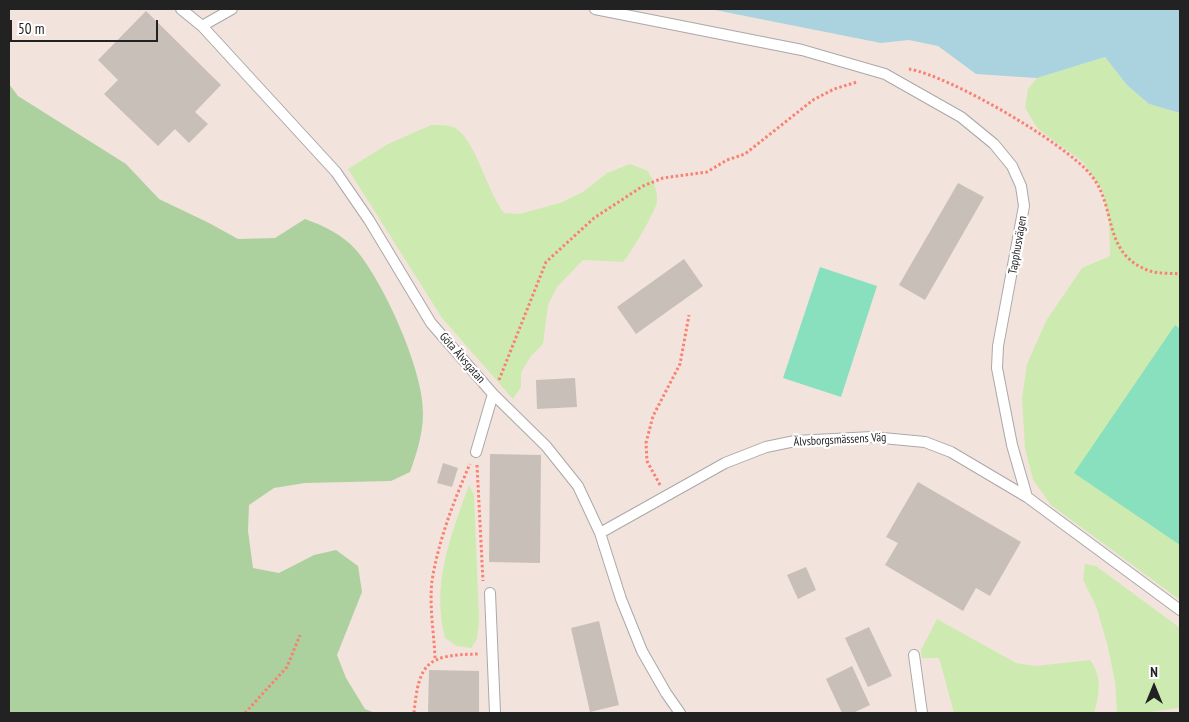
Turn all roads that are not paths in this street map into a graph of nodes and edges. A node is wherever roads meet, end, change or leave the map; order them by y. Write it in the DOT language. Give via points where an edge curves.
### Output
graph roads {
  1 [pos="181,9"];
  2 [pos="232,9"];
  3 [pos="595,9"];
  4 [pos="202,26"];
  5 [pos="493,394"];
  6 [pos="476,452"];
  7 [pos="1027,497"];
  8 [pos="600,533"];
  9 [pos="490,593"];
  10 [pos="1180,610"];
  11 [pos="914,655"];
  12 [pos="495,713"];
  13 [pos="680,713"];
  14 [pos="922,713"];
  1 -- 4 [label="lane"];
  2 -- 4 [label="lane"];
  3 -- 7 [label="lane, Tapphusvägen" via="802,50 885,74 961,117 994,144 1012,166 1021,186 1024,206 998,346 997,368 1012,445"];
  4 -- 5 [label="lane, Göta Älvsgatan" via="336,172 431,323"];
  5 -- 6 [label="lane"];
  5 -- 8 [label="lane, Göta Älvsgatan" via="565,468 588,504"];
  7 -- 8 [label="lane, Älvsborgsmässens Väg" via="951,452 925,442 872,437 795,441 725,463"];
  7 -- 10 [label="lane"];
  8 -- 13 [label="lane, Göta Älvsgatan" via="642,651"];
  9 -- 12 [label="lane"];
  11 -- 14 [label="lane"];
}
